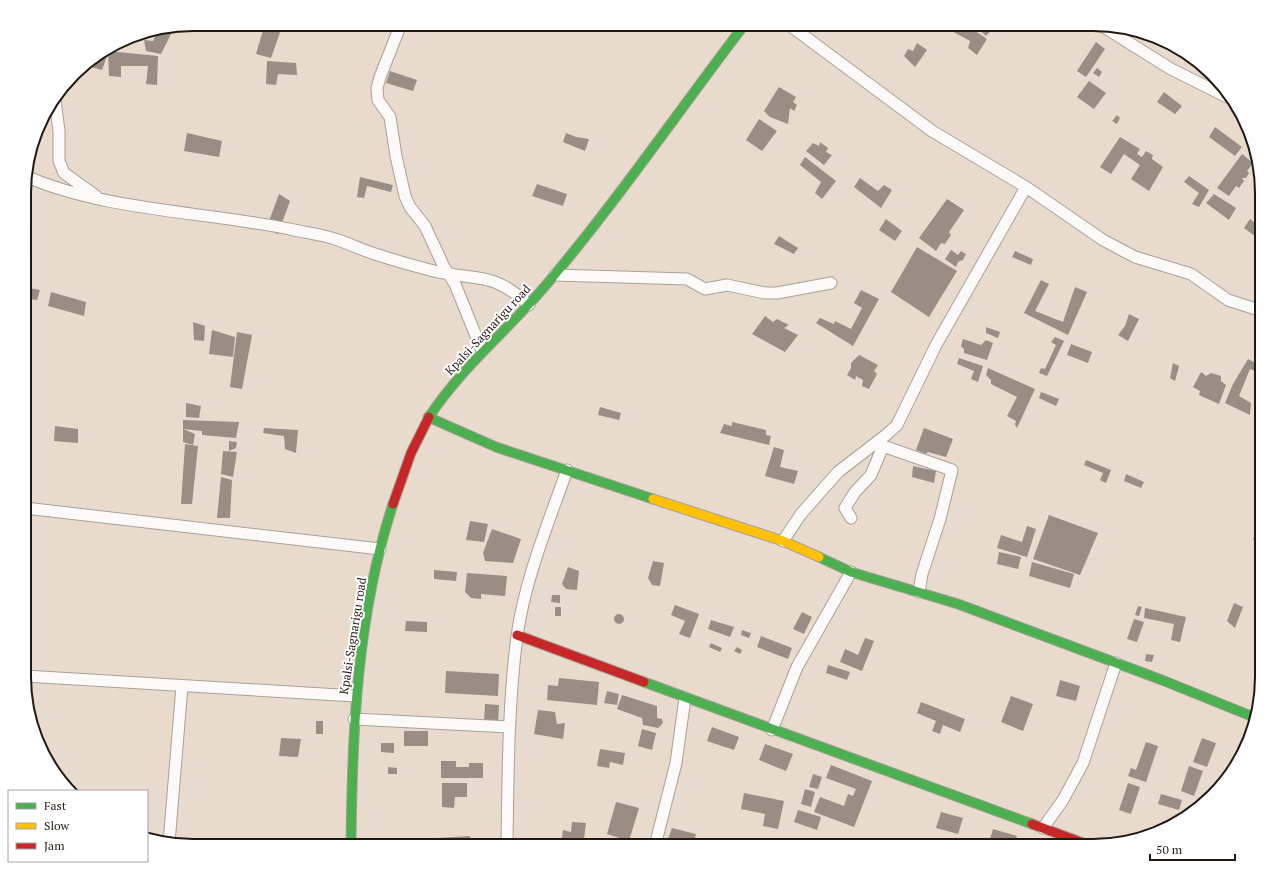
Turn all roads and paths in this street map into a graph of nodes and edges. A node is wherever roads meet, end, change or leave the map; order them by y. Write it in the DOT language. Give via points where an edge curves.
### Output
graph roads {
  1 [pos="398,31"];
  2 [pos="740,31"];
  3 [pos="797,31"];
  4 [pos="1111,32"];
  5 [pos="1222,95"];
  6 [pos="56,107"];
  7 [pos="31,179"];
  8 [pos="1026,187"];
  9 [pos="99,198"];
  10 [pos="449,275"];
  11 [pos="555,275"];
  12 [pos="831,283"];
  13 [pos="529,304"];
  14 [pos="1255,310"];
  15 [pos="482,351"];
  16 [pos="428,417"];
  17 [pos="568,470"];
  18 [pos="31,509"];
  19 [pos="851,518"];
  20 [pos="783,541"];
  21 [pos="380,549"];
  22 [pos="851,572"];
  23 [pos="919,592"];
  24 [pos="517,635"];
  25 [pos="1116,663"];
  26 [pos="31,676"];
  27 [pos="182,686"];
  28 [pos="355,696"];
  29 [pos="685,698"];
  30 [pos="1250,716"];
  31 [pos="354,719"];
  32 [pos="509,727"];
  33 [pos="772,730"];
  34 [pos="1044,828"];
  35 [pos="169,838"];
  36 [pos="350,839"];
  37 [pos="507,839"];
  38 [pos="657,839"];
  39 [pos="1073,839"];
  1 -- 10 [label="street" via="380,78 378,96 390,117 405,196 425,226"];
  2 -- 11 [label="street, Kpalsi-Sagnarigu road" via="607,213"];
  3 -- 8 [label="street" via="932,131"];
  4 -- 5 [label="street" via="1171,69"];
  6 -- 9 [label="street" via="59,161 64,173"];
  7 -- 9 [label="street" via="52,187"];
  8 -- 14 [label="street" via="1102,240 1135,257 1191,274 1228,300"];
  8 -- 20 [label="street" via="936,345 897,425 838,472 801,514"];
  9 -- 10 [label="street" via="293,229 337,239 373,254"];
  10 -- 13 [label="street" via="476,276 497,281 515,291"];
  10 -- 15 [label="street"];
  11 -- 12 [label="street" via="687,279 705,289 727,285 765,293"];
  11 -- 13 [label="street, Kpalsi-Sagnarigu road"];
  13 -- 15 [label="street, Kpalsi-Sagnarigu road"];
  15 -- 16 [label="street, Kpalsi-Sagnarigu road"];
  16 -- 17 [label="street" via="458,432"];
  16 -- 21 [label="street, Kpalsi-Sagnarigu road" via="402,475"];
  17 -- 20 [label="street"];
  17 -- 24 [label="street" via="541,545"];
  18 -- 21 [label="street"];
  19 -- 23 [label="street" via="845,508 855,492 871,475 883,446 952,470"];
  20 -- 22 [label="street"];
  21 -- 28 [label="street, Kpalsi-Sagnarigu road" via="363,633"];
  22 -- 23 [label="street"];
  22 -- 33 [label="street" via="797,667"];
  23 -- 25 [label="street"];
  24 -- 29 [label="street"];
  24 -- 32 [label="street"];
  25 -- 30 [label="street"];
  25 -- 34 [label="street" via="1082,763 1063,800"];
  26 -- 27 [label="street"];
  27 -- 28 [label="street"];
  27 -- 35 [label="street"];
  28 -- 31 [label="street, Kpalsi-Sagnarigu road"];
  29 -- 33 [label="street"];
  29 -- 38 [label="street" via="676,763"];
  31 -- 32 [label="street"];
  31 -- 36 [label="street, Kpalsi-Sagnarigu road"];
  32 -- 37 [label="street"];
  33 -- 34 [label="street"];
  34 -- 39 [label="street"];
}
